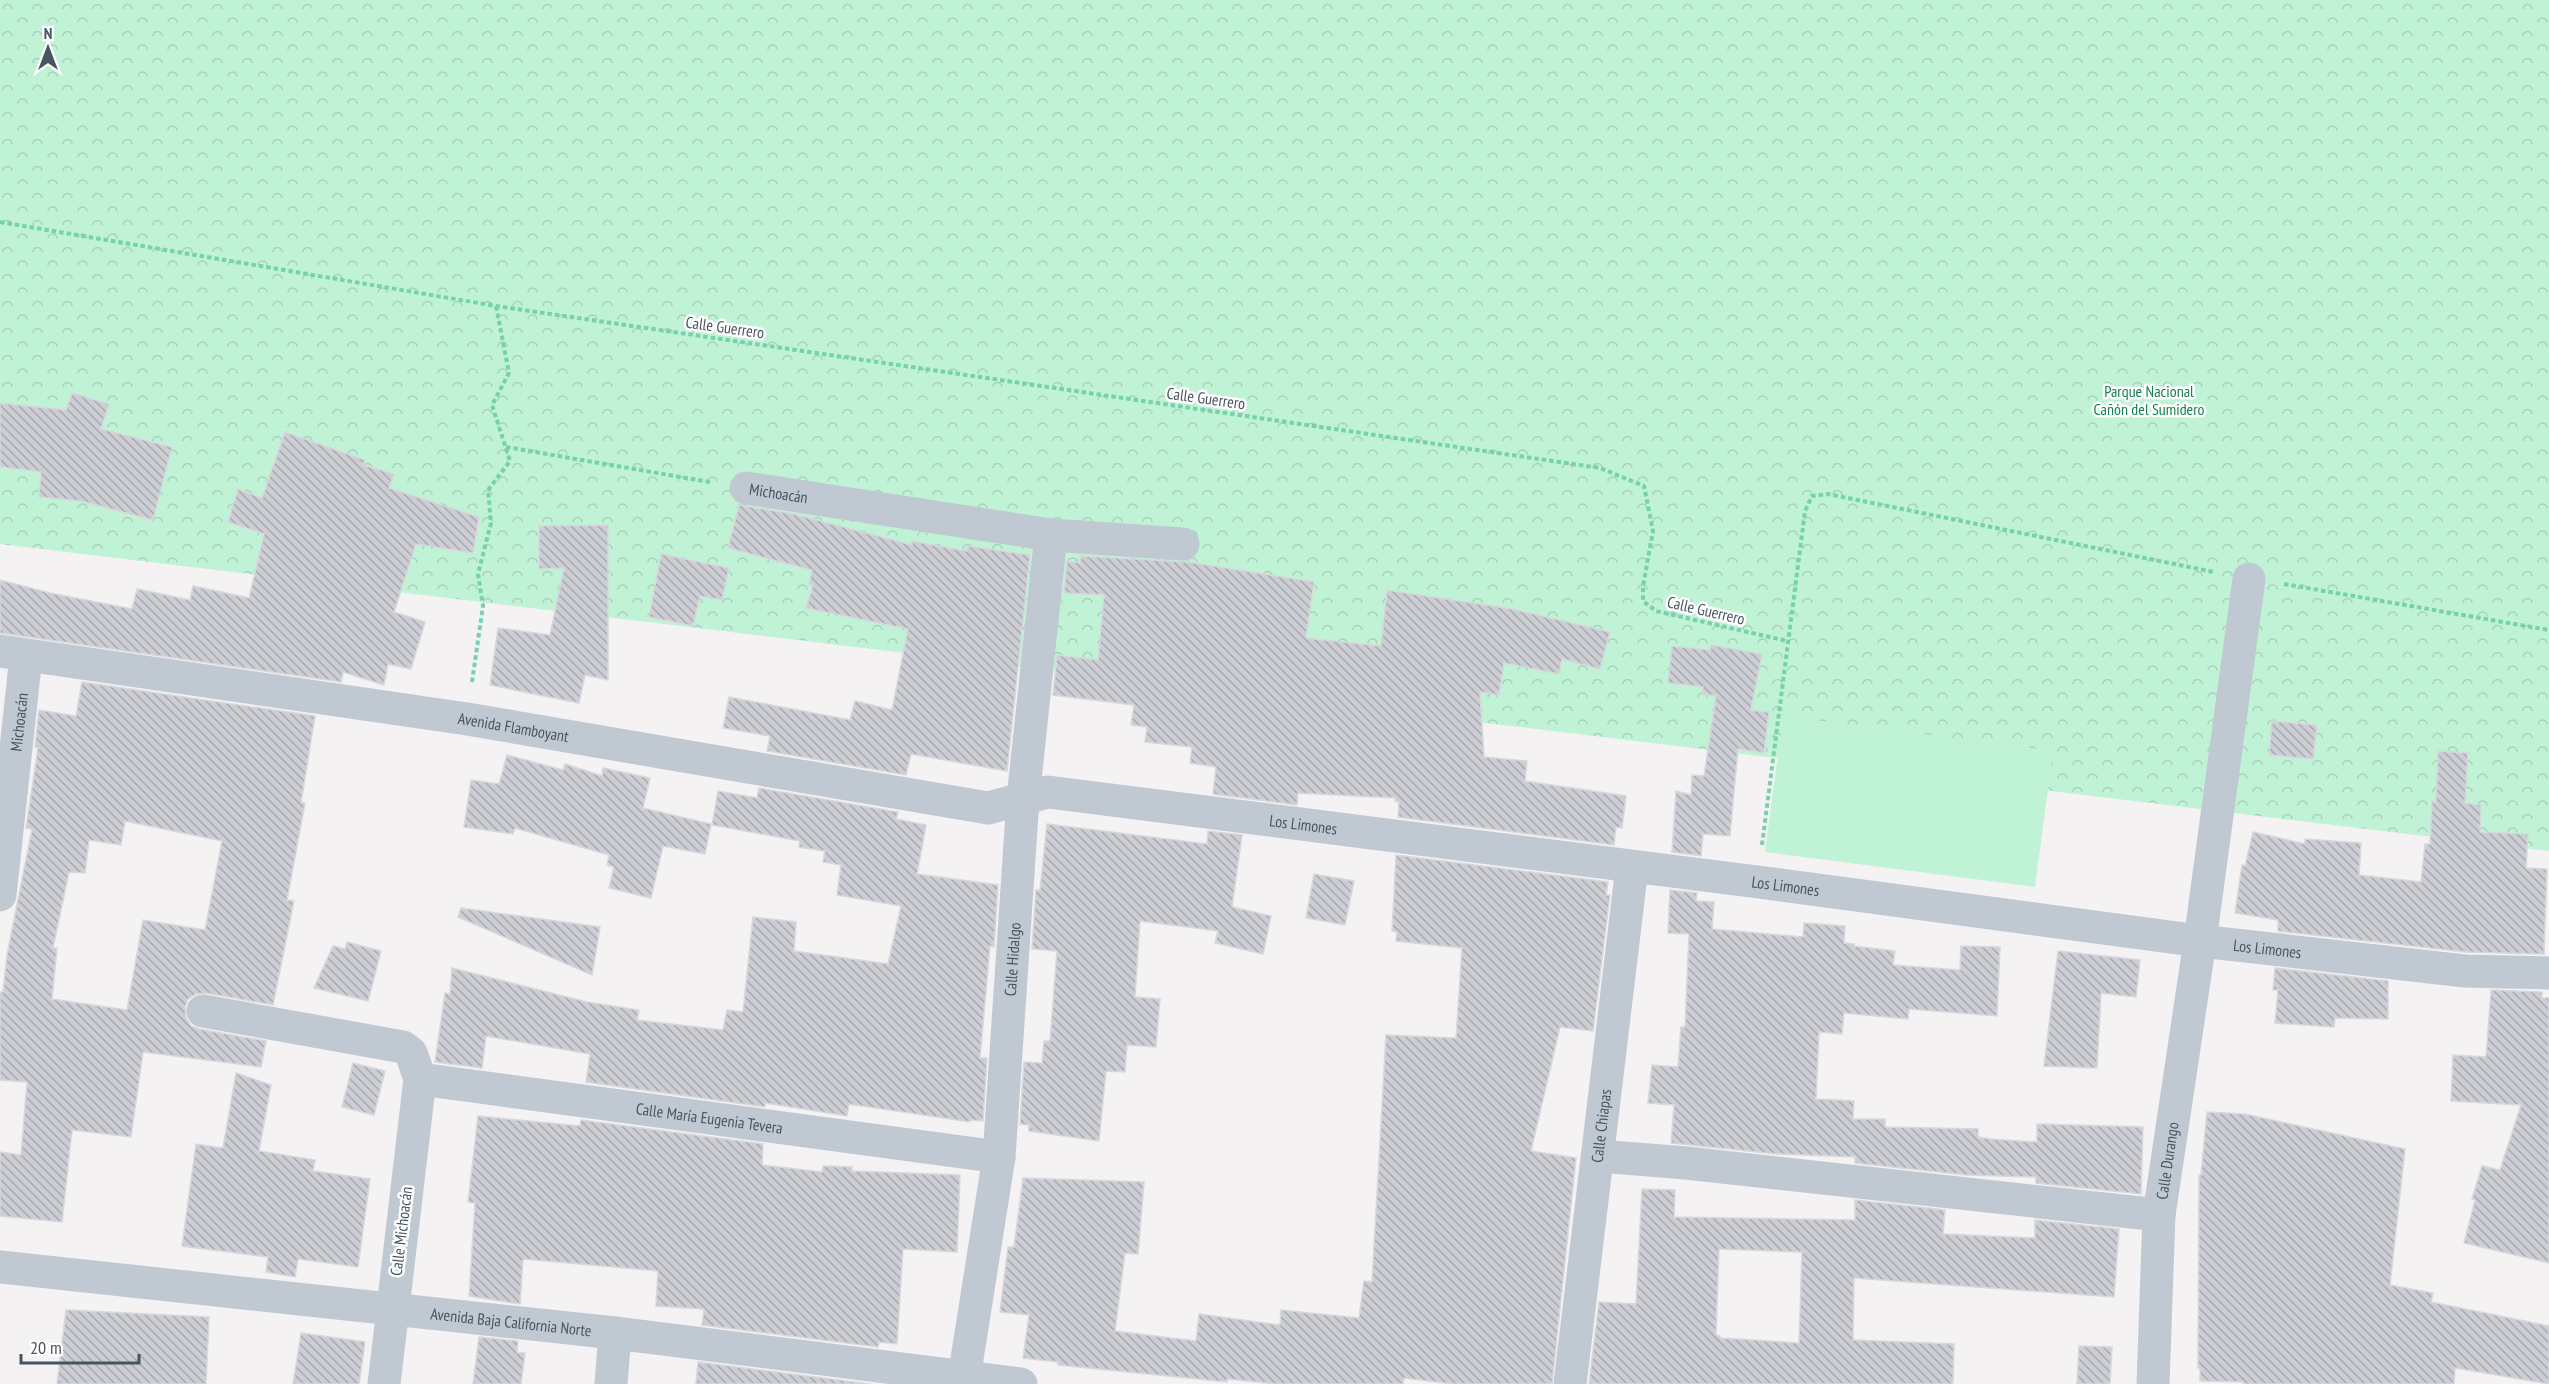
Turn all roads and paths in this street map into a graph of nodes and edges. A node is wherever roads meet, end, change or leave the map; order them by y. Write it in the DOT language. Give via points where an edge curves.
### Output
graph roads {
  1 [pos="0,222"];
  2 [pos="496,306"];
  3 [pos="506,447"];
  4 [pos="746,488"];
  5 [pos="1051,535"];
  6 [pos="1183,544"];
  7 [pos="2249,579"];
  8 [pos="2549,630"];
  9 [pos="1787,641"];
  10 [pos="13,653"];
  11 [pos="467,719"];
  12 [pos="1023,799"];
  13 [pos="1632,867"];
  14 [pos="1758,882"];
  15 [pos="0,895"];
  16 [pos="2200,941"];
  17 [pos="2549,972"];
  18 [pos="203,1011"];
  19 [pos="420,1079"];
  20 [pos="1599,1156"];
  21 [pos="999,1157"];
  22 [pos="2159,1215"];
  23 [pos="0,1267"];
  24 [pos="392,1308"];
  25 [pos="615,1332"];
  26 [pos="964,1380"];
  27 [pos="384,1384"];
  28 [pos="611,1384"];
  29 [pos="1021,1384"];
  30 [pos="1570,1384"];
  31 [pos="2153,1384"];
  1 -- 2 [label="path"];
  2 -- 3 [label="path" via="508,373 492,405"];
  2 -- 9 [label="path, Calle Guerrero" via="1599,468 1644,486 1653,531 1643,602 1656,611"];
  3 -- 4 [label="path, Michoacán"];
  3 -- 11 [label="path" via="510,461 488,490 491,523 478,574 483,606"];
  4 -- 5 [label="street, Michoacán"];
  5 -- 6 [label="street, Michoacán"];
  5 -- 12 [label="street, Calle Hidalgo"];
  7 -- 8 [label="path"];
  7 -- 9 [label="path" via="1828,494 1812,496 1805,511"];
  7 -- 16 [label="street, Calle Durango"];
  9 -- 14 [label="path"];
  10 -- 11 [label="street, Avenida Flamboyant"];
  10 -- 15 [label="street, Michoacán"];
  11 -- 12 [label="street, Avenida Flamboyant" via="988,808"];
  12 -- 13 [label="street, Los Limones" via="1048,792"];
  12 -- 21 [label="street, Calle Hidalgo"];
  13 -- 14 [label="street, Los Limones"];
  13 -- 20 [label="street, Calle Chiapas"];
  14 -- 16 [label="street, Los Limones"];
  16 -- 17 [label="street, Los Limones" via="2465,971"];
  16 -- 22 [label="street, Calle Durango"];
  18 -- 19 [label="street" via="403,1047 411,1053"];
  19 -- 21 [label="street, Calle María Eugenia Tevera"];
  19 -- 24 [label="street, Calle Michoacán"];
  20 -- 22 [label="street"];
  20 -- 30 [label="street, Calle Chiapas"];
  21 -- 26 [label="street, Calle Hidalgo"];
  22 -- 31 [label="street, Calle Durango"];
  23 -- 24 [label="street, Avenida Baja California Norte"];
  24 -- 25 [label="street, Avenida Baja California Norte"];
  24 -- 27 [label="street, Calle Michoacán"];
  25 -- 26 [label="street, Avenida Baja California Norte"];
  25 -- 28 [label="street"];
  26 -- 29 [label="street, Avenida Baja California Norte"];
}
